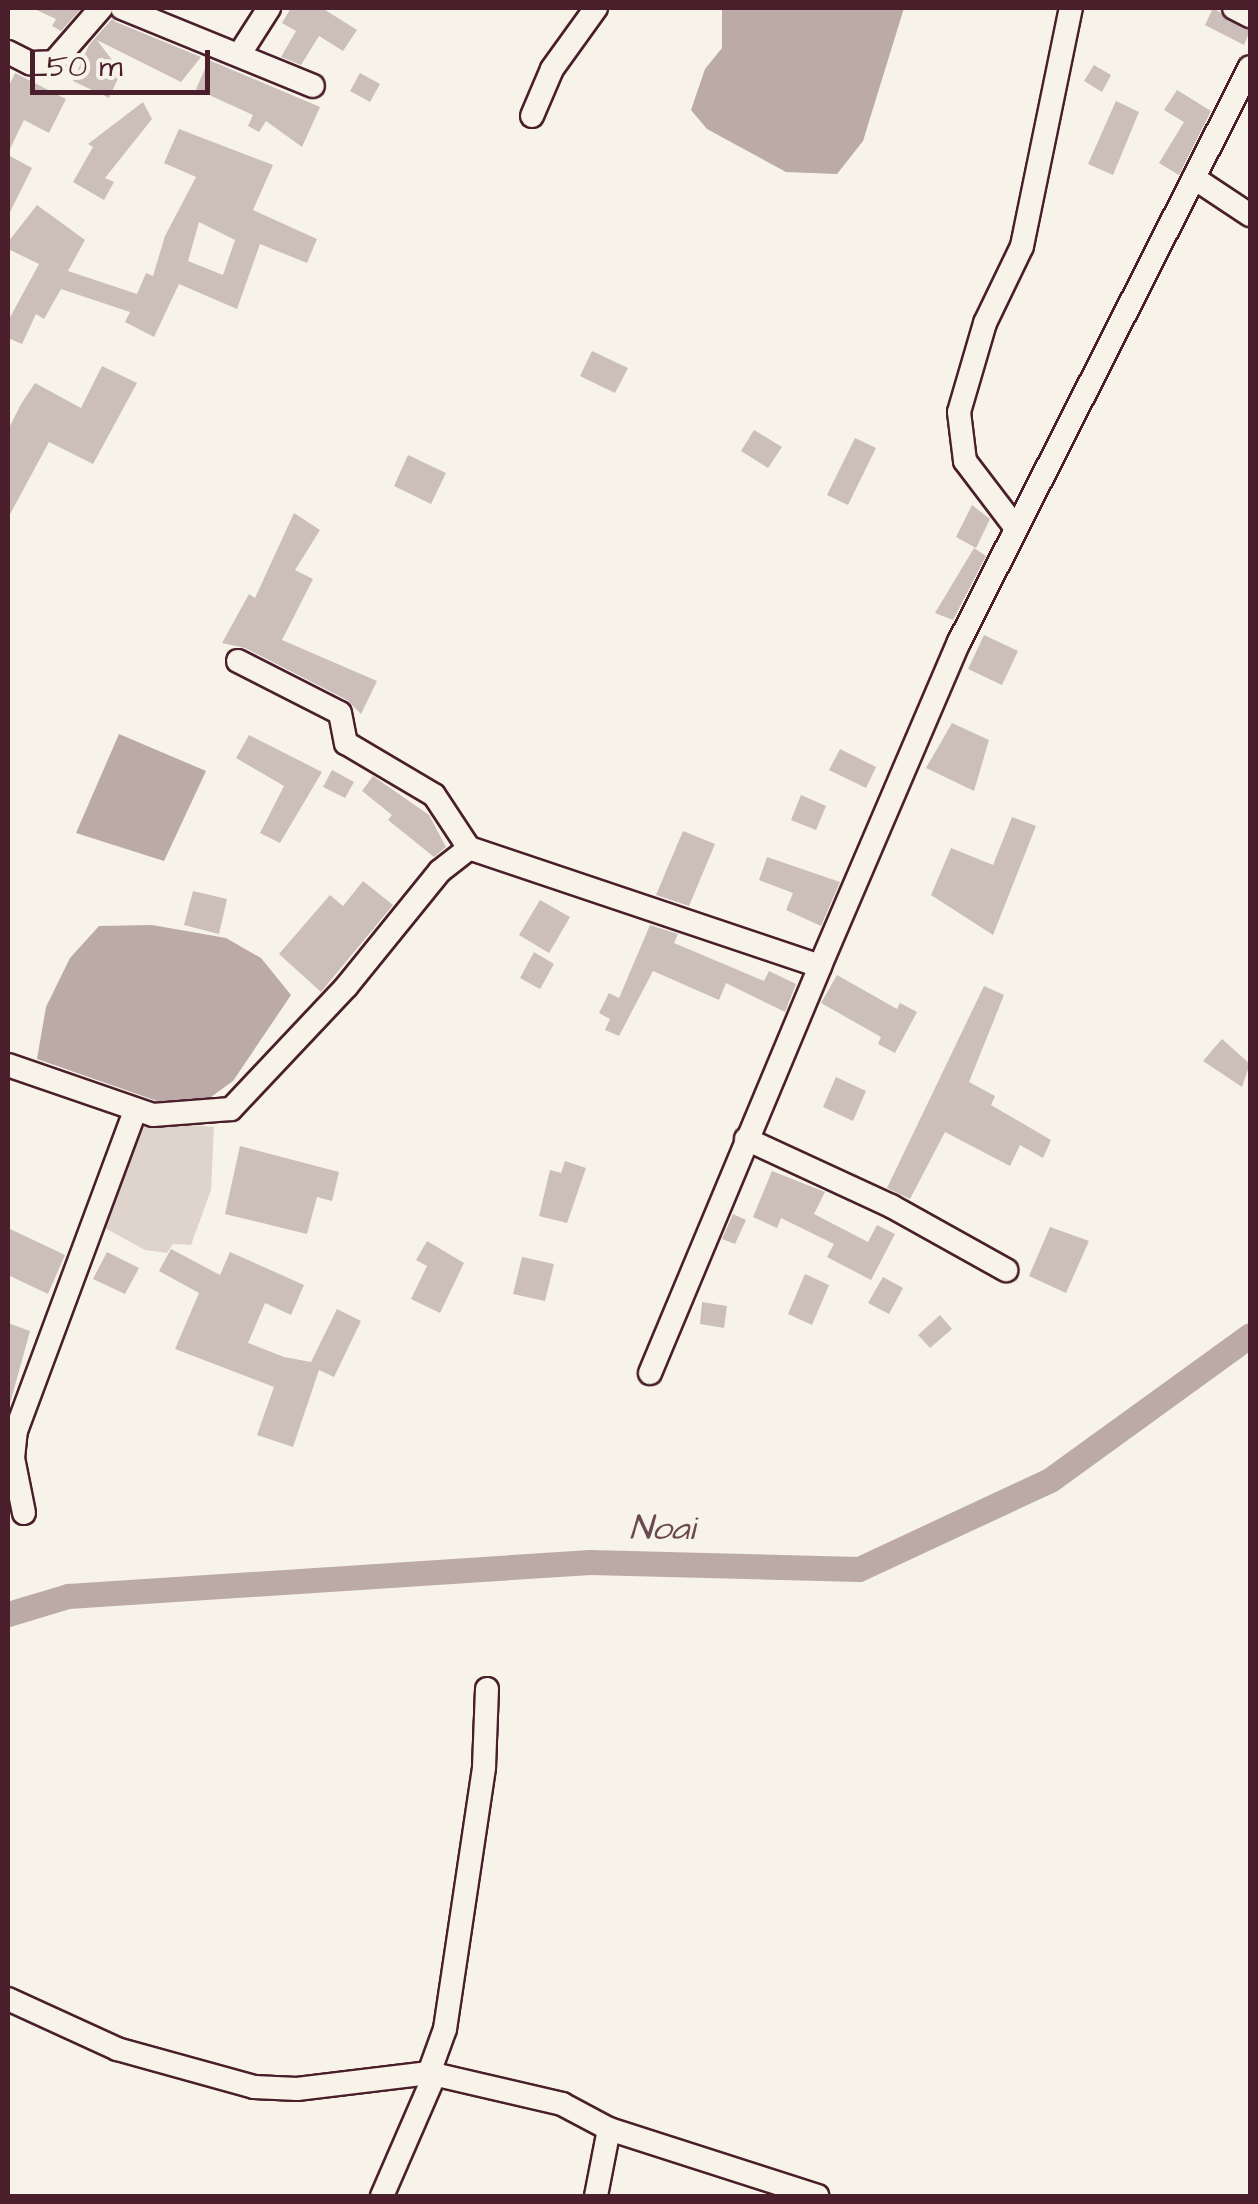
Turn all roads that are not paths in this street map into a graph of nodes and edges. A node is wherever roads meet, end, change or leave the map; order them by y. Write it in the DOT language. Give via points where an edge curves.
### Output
graph roads {
  1 [pos="102,8"];
  2 [pos="122,8"];
  3 [pos="268,8"];
  4 [pos="596,8"];
  5 [pos="1071,8"];
  6 [pos="1234,8"];
  7 [pos="1250,16"];
  8 [pos="8,52"];
  9 [pos="238,56"];
  10 [pos="1250,67"];
  11 [pos="312,86"];
  12 [pos="532,116"];
  13 [pos="1194,178"];
  14 [pos="1250,215"];
  15 [pos="1016,528"];
  16 [pos="238,661"];
  17 [pos="469,848"];
  18 [pos="820,966"];
  19 [pos="8,1065"];
  20 [pos="135,1111"];
  21 [pos="746,1140"];
  22 [pos="1006,1270"];
  23 [pos="650,1373"];
  24 [pos="24,1513"];
  25 [pos="488,1689"];
  26 [pos="8,1999"];
  27 [pos="432,2074"];
  28 [pos="608,2128"];
  29 [pos="382,2196"];
  30 [pos="596,2196"];
  31 [pos="818,2196"];
  1 -- 8 [label="street" via="54,62 30,64"];
  2 -- 9 [label="street"];
  3 -- 9 [label="street"];
  4 -- 12 [label="street" via="552,69"];
  5 -- 15 [label="street" via="1022,246 985,323 958,412 965,461"];
  6 -- 7 [label="street"];
  9 -- 11 [label="street"];
  10 -- 13 [label="street"];
  13 -- 14 [label="street"];
  13 -- 15 [label="street"];
  15 -- 18 [label="street" via="882,809"];
  16 -- 17 [label="street" via="340,713 346,742 434,796"];
  17 -- 18 [label="street"];
  17 -- 20 [label="street" via="440,871 244,1100 217,1115"];
  18 -- 21 [label="street"];
  19 -- 20 [label="street"];
  20 -- 24 [label="street" via="16,1431 13,1458"];
  21 -- 22 [label="street" via="892,1206"];
  21 -- 23 [label="street"];
  25 -- 27 [label="street" via="484,1767 445,2029"];
  26 -- 27 [label="street" via="117,2049 254,2088"];
  27 -- 28 [label="street" via="562,2104"];
  27 -- 29 [label="street"];
  28 -- 30 [label="street"];
  28 -- 31 [label="street"];
}
